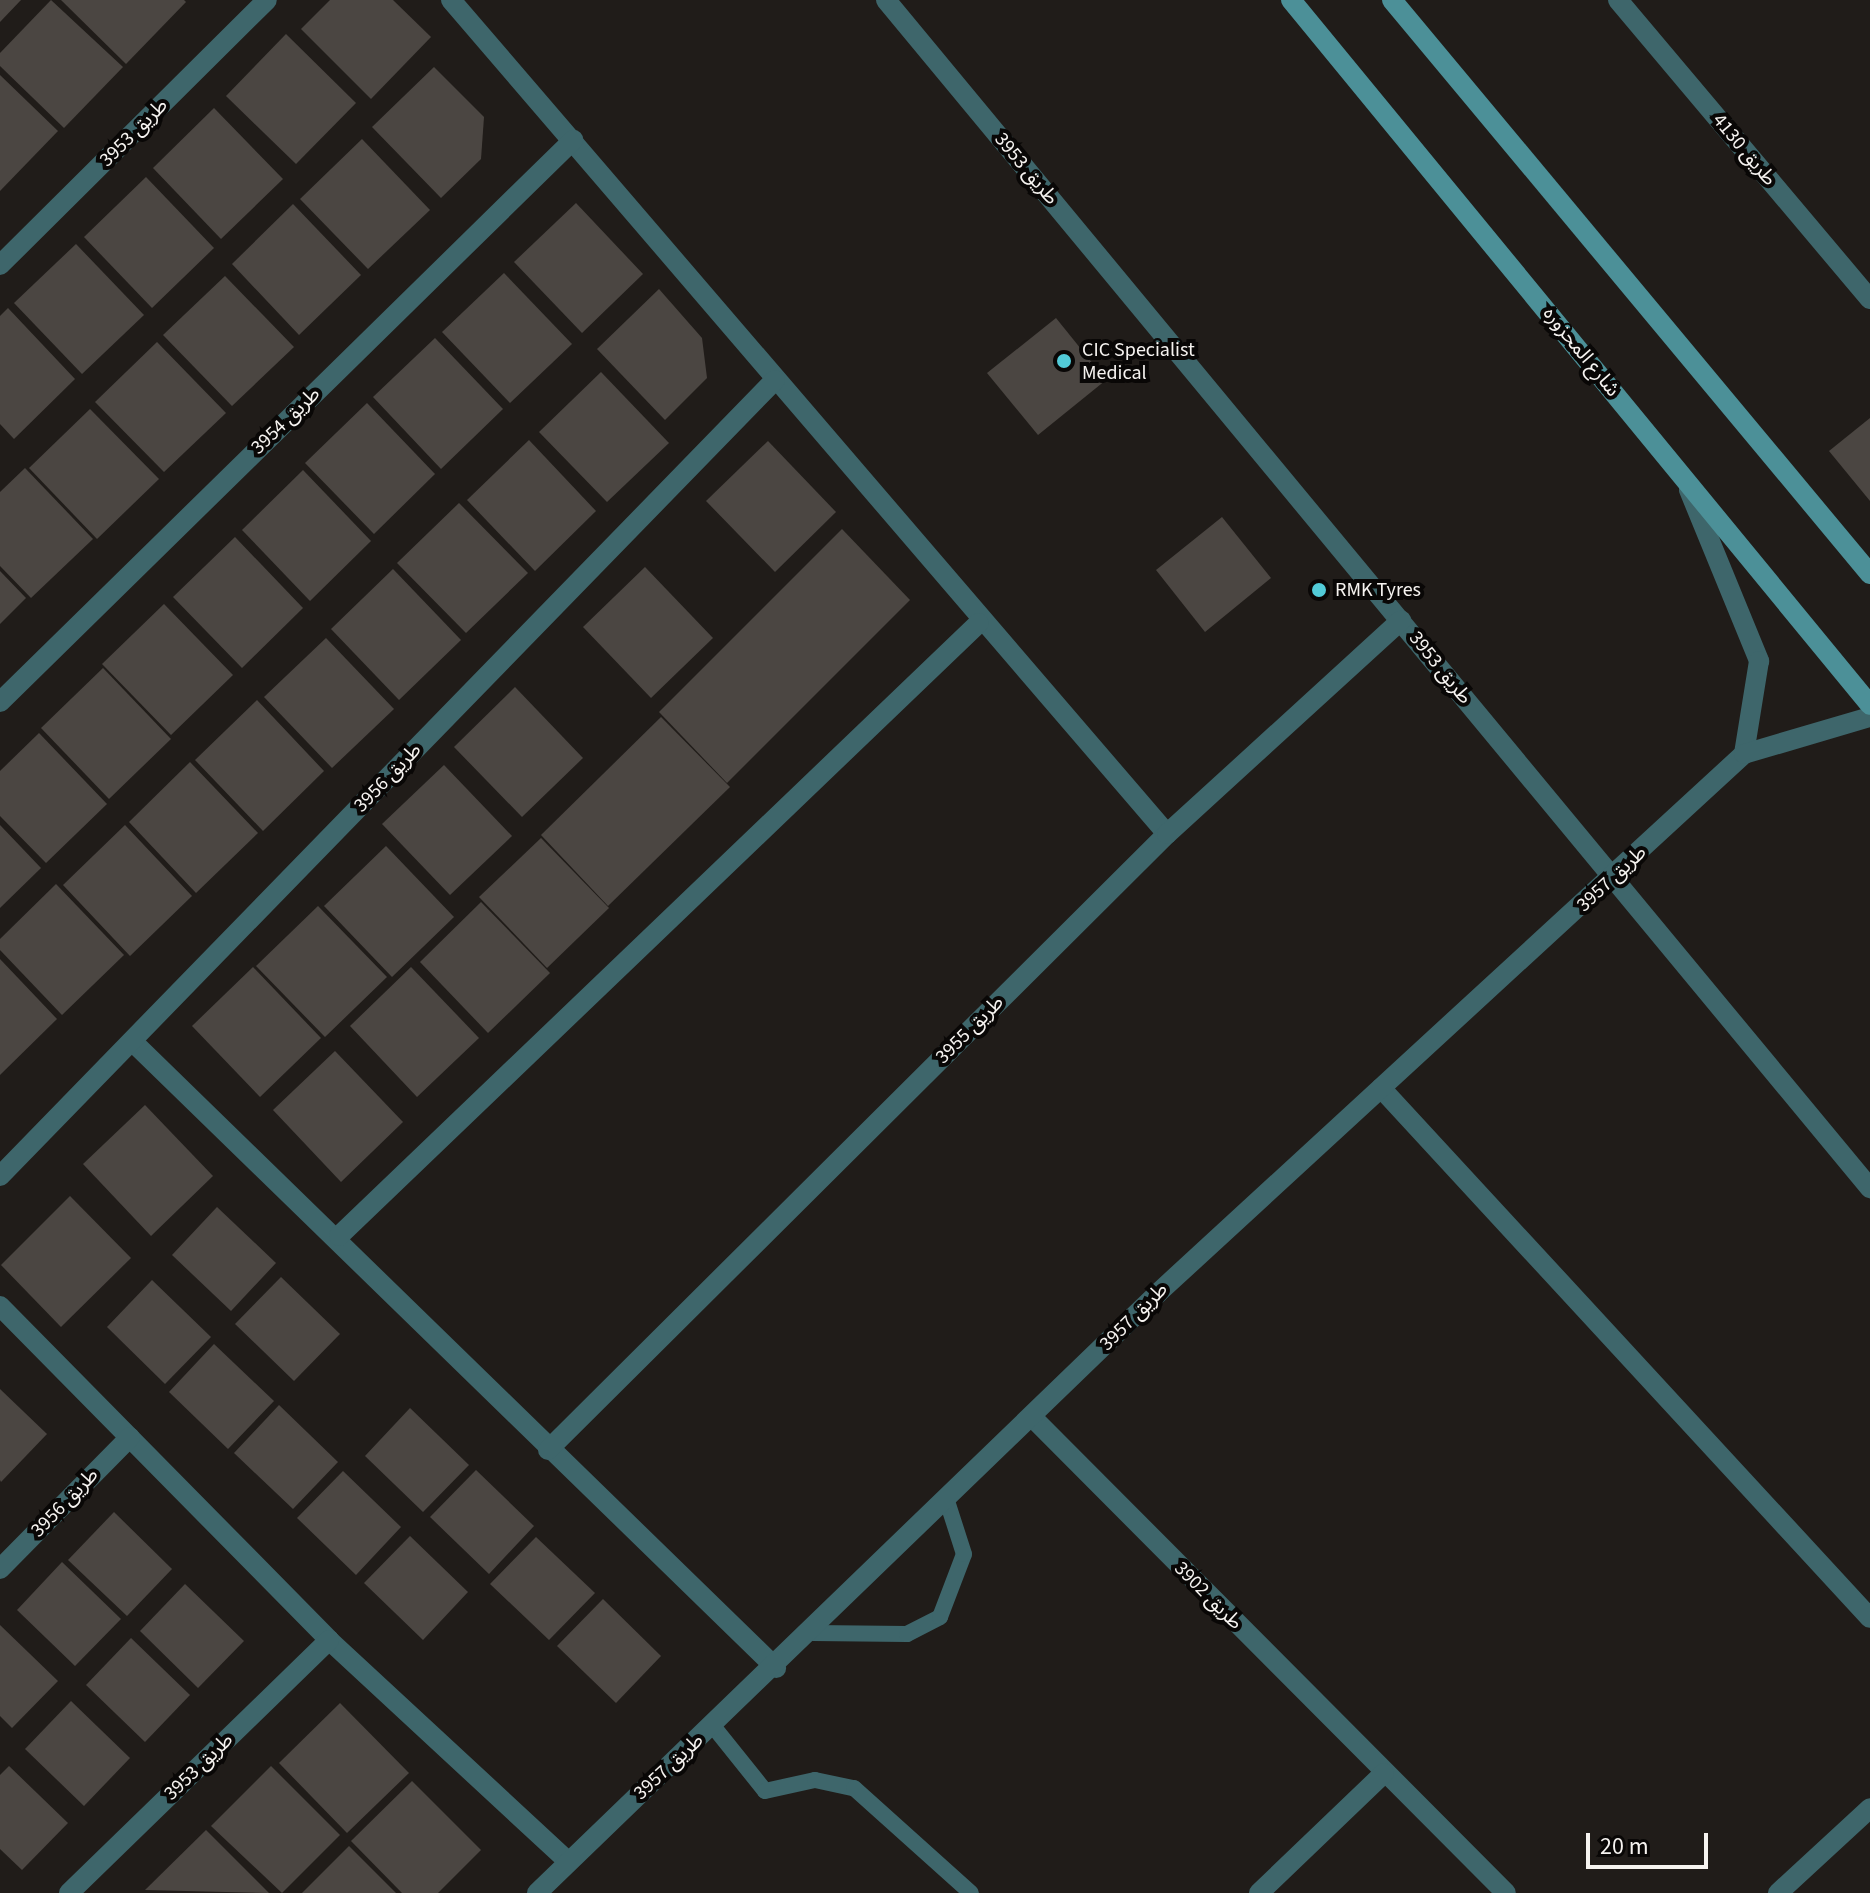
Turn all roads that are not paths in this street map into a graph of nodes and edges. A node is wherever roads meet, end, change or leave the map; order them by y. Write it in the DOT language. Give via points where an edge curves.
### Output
graph roads {
  1 [pos="267,0"];
  2 [pos="451,0"];
  3 [pos="886,0"];
  4 [pos="1291,0"];
  5 [pos="1618,0"];
  6 [pos="1396,3"];
  7 [pos="573,140"];
  8 [pos="0,265"];
  9 [pos="1867,289"];
  10 [pos="775,380"];
  11 [pos="1684,479"];
  12 [pos="1870,574"];
  13 [pos="1401,620"];
  14 [pos="979,623"];
  15 [pos="0,702"];
  16 [pos="1870,705"];
  17 [pos="1870,717"];
  18 [pos="1744,754"];
  19 [pos="1167,834"];
  20 [pos="1611,881"];
  21 [pos="132,1041"];
  22 [pos="1381,1088"];
  23 [pos="0,1176"];
  24 [pos="1870,1188"];
  25 [pos="339,1236"];
  26 [pos="0,1306"];
  27 [pos="1033,1418"];
  28 [pos="130,1437"];
  29 [pos="548,1450"];
  30 [pos="947,1501"];
  31 [pos="0,1569"];
  32 [pos="1870,1618"];
  33 [pos="813,1633"];
  34 [pos="329,1640"];
  35 [pos="776,1668"];
  36 [pos="713,1726"];
  37 [pos="1384,1773"];
  38 [pos="1870,1808"];
  39 [pos="568,1861"];
  40 [pos="69,1893"];
  41 [pos="537,1893"];
  42 [pos="971,1893"];
  43 [pos="1259,1893"];
  44 [pos="1506,1893"];
  45 [pos="1778,1893"];
  1 -- 8 [label="street, طريق 3953"];
  2 -- 7 [label="street"];
  3 -- 13 [label="street, طريق 3953"];
  4 -- 11 [label="main road, شارع المحزوره"];
  5 -- 9 [label="street, طريق 4130"];
  6 -- 12 [label="main road"];
  7 -- 10 [label="street"];
  7 -- 15 [label="street, طريق 3954"];
  10 -- 14 [label="street"];
  10 -- 21 [label="street, طريق 3956"];
  11 -- 16 [label="main road, شارع المحزوره"];
  11 -- 18 [label="street" via="1759,661"];
  13 -- 19 [label="street, طريق 3955"];
  13 -- 20 [label="street, طريق 3953"];
  14 -- 19 [label="street"];
  14 -- 25 [label="street"];
  17 -- 18 [label="street, طريق 3957"];
  18 -- 20 [label="street, طريق 3957"];
  19 -- 29 [label="street, طريق 3955"];
  20 -- 22 [label="street, طريق 3957"];
  20 -- 24 [label="street, طريق 3953"];
  21 -- 23 [label="street, طريق 3956"];
  21 -- 25 [label="street"];
  22 -- 27 [label="street, طريق 3957"];
  22 -- 32 [label="street"];
  25 -- 29 [label="street"];
  26 -- 28 [label="street"];
  27 -- 30 [label="street, طريق 3957"];
  27 -- 37 [label="street, طريق 3902"];
  28 -- 31 [label="street, طريق 3956"];
  28 -- 34 [label="street"];
  29 -- 35 [label="street"];
  30 -- 33 [label="street, طريق 3957"];
  30 -- 33 [label="lane" via="964,1554 940,1617 907,1634"];
  33 -- 35 [label="street, طريق 3957"];
  34 -- 39 [label="street"];
  34 -- 40 [label="street, طريق 3953"];
  35 -- 36 [label="street, طريق 3957"];
  36 -- 39 [label="street, طريق 3957"];
  36 -- 42 [label="lane" via="765,1791 815,1780 854,1788"];
  37 -- 43 [label="street"];
  37 -- 44 [label="street, طريق 3902"];
  38 -- 45 [label="street"];
  39 -- 41 [label="street, طريق 3957"];
}
